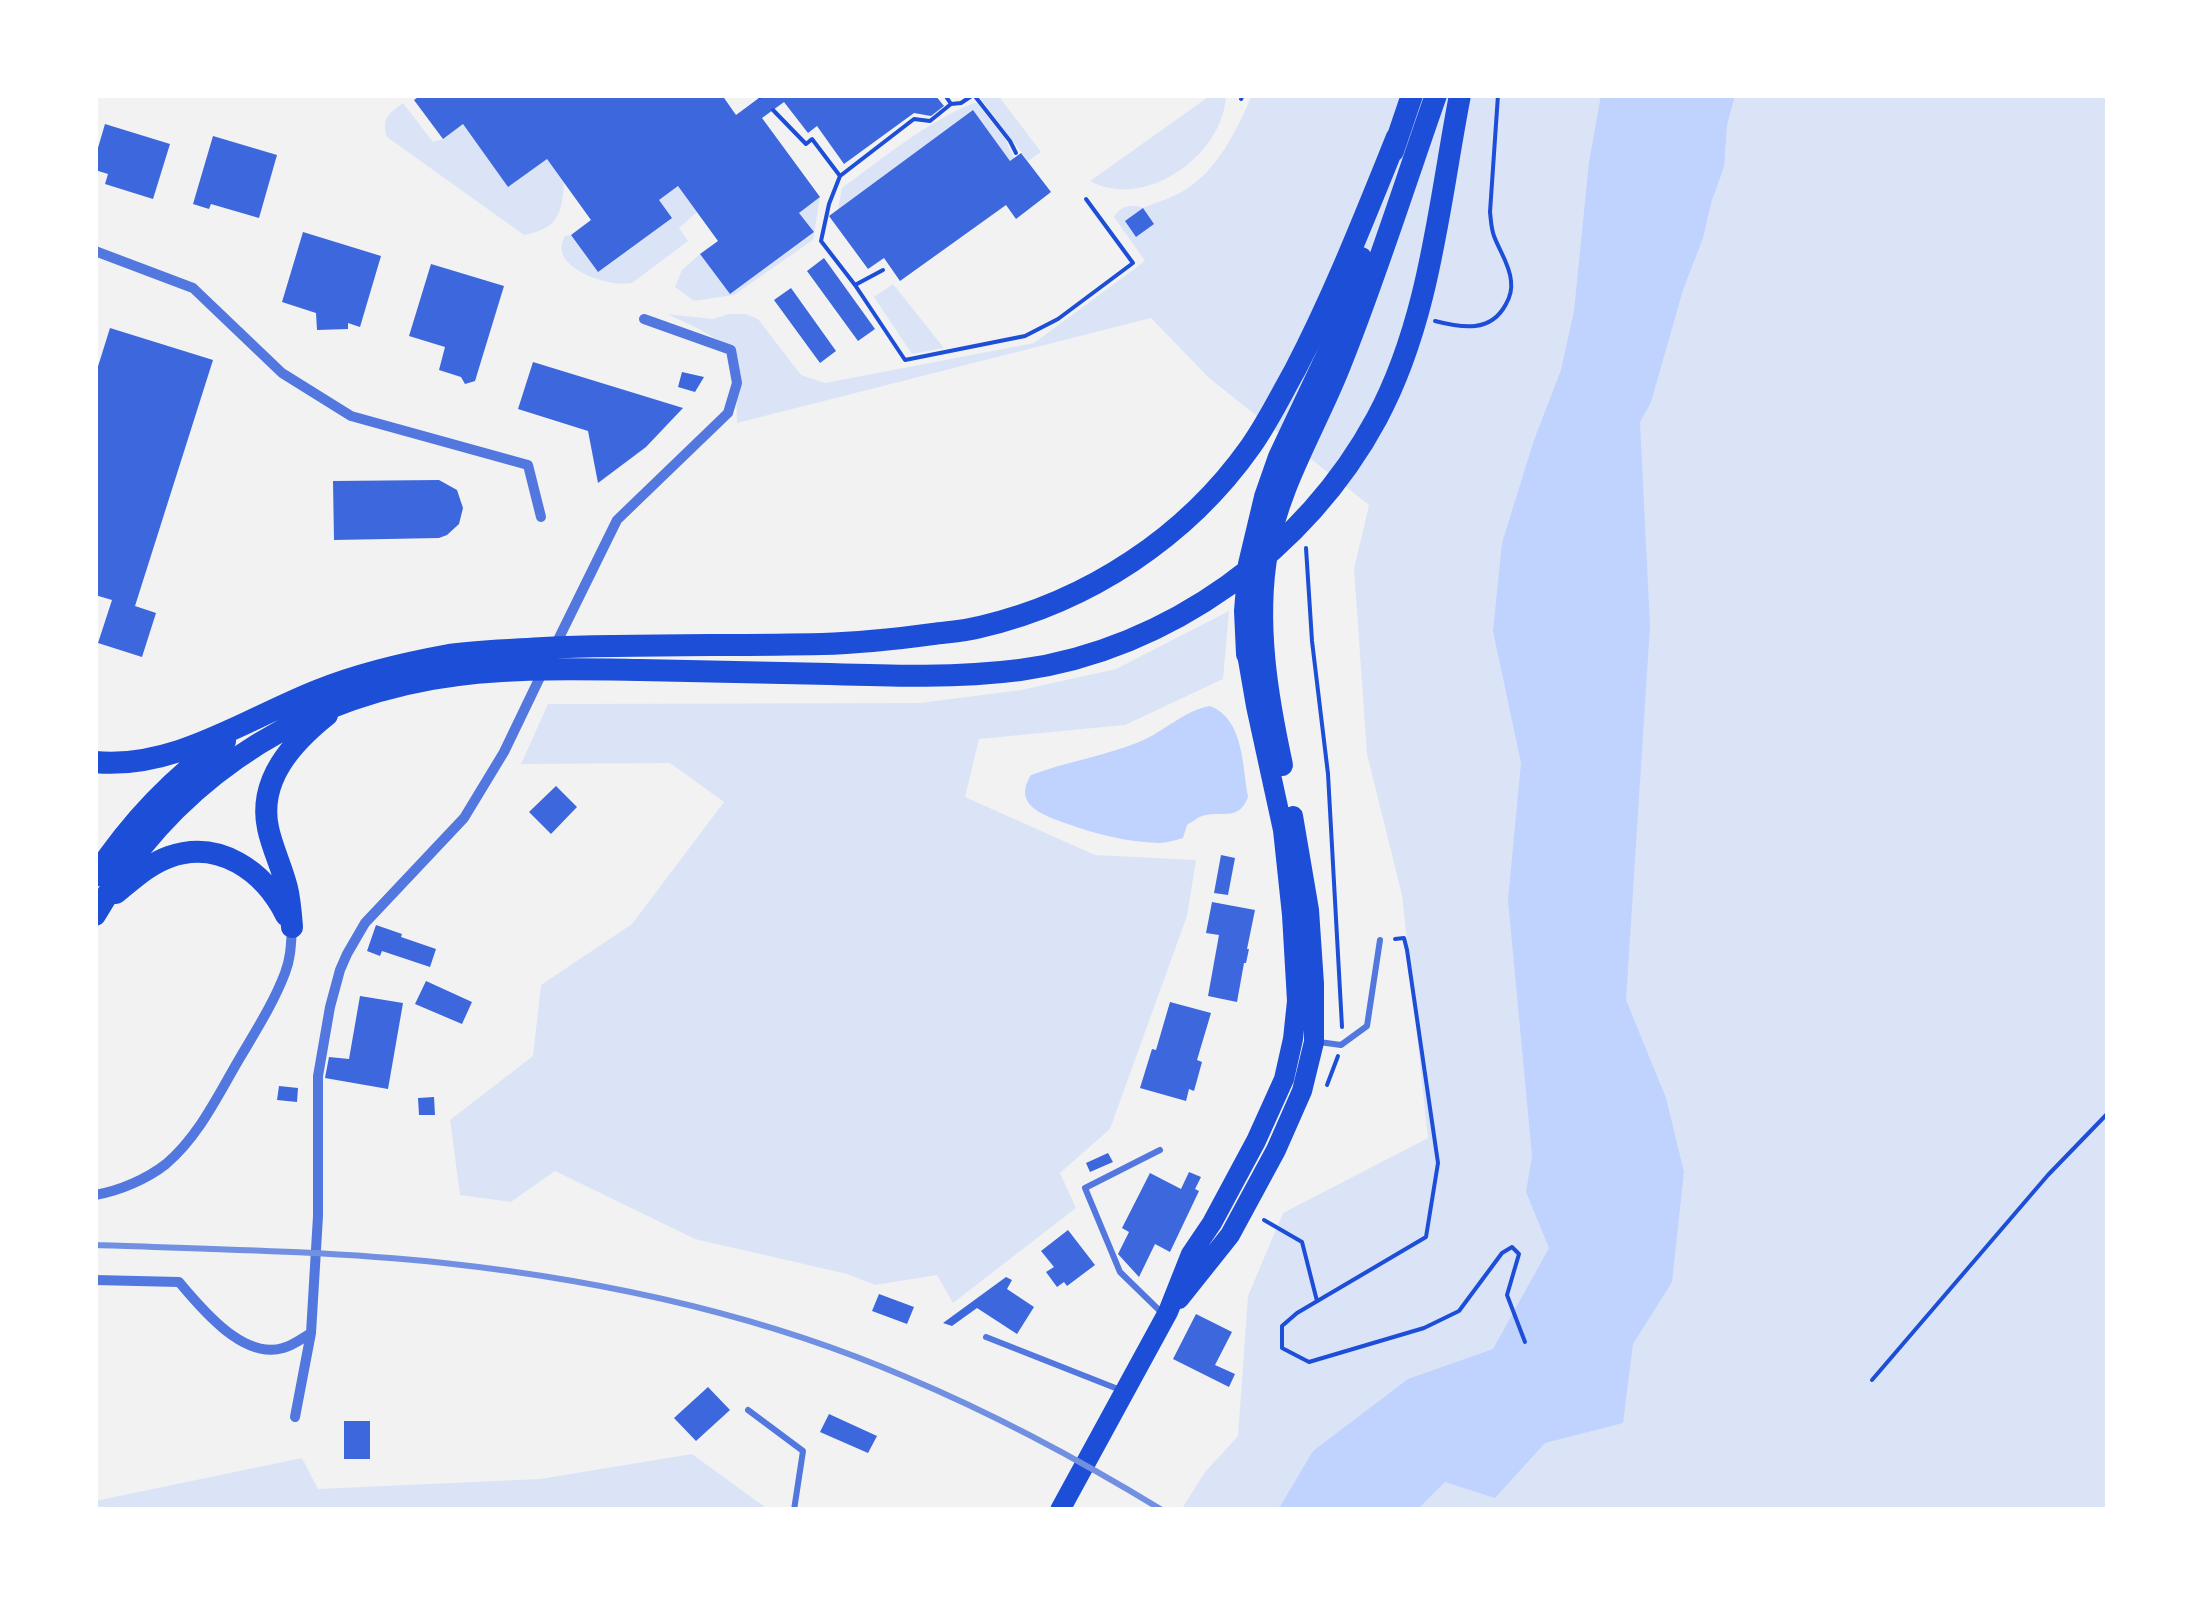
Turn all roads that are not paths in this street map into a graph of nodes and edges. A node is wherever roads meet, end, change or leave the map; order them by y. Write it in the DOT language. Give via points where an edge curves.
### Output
graph roads {
  1 [pos="1412,95"];
  2 [pos="1436,95"];
  3 [pos="1460,95"];
  4 [pos="1397,137"];
  5 [pos="95,251"];
  6 [pos="644,320"];
  7 [pos="540,517"];
  8 [pos="1247,654"];
  9 [pos="316,691"];
  10 [pos="346,702"];
  11 [pos="95,762"];
  12 [pos="1282,765"];
  13 [pos="95,876"];
  14 [pos="98,910"];
  15 [pos="292,927"];
  16 [pos="1380,940"];
  17 [pos="1293,1039"];
  18 [pos="1314,1042"];
  19 [pos="1160,1150"];
  20 [pos="95,1195"];
  21 [pos="95,1280"];
  22 [pos="1166,1314"];
  23 [pos="312,1334"];
  24 [pos="986,1337"];
  25 [pos="1124,1392"];
  26 [pos="748,1410"];
  27 [pos="295,1417"];
  28 [pos="794,1510"];
  29 [pos="1060,1510"];
  1 -- 4 [label="highway"];
  2 -- 12 [label="highway" via="1360,317 1268,547 1265,667"];
  3 -- 10 [label="highway" via="1427,277 1396,380 1377,418 1341,476 1295,530 1175,617 1082,656 984,673 495,671 412,683"];
  4 -- 8 [label="highway" via="1341,322 1265,497 1246,590"];
  4 -- 9 [label="highway" via="1318,326 1251,446 1168,536 1096,584 978,628 872,642 489,651 392,667"];
  5 -- 7 [label="street" via="193,288 282,373 351,416 528,465"];
  6 -- 23 [label="street" via="731,350 736,383 728,414 617,520 504,752 464,818 365,923 346,954 318,1076"];
  8 -- 17 [label="main road" via="1282,830 1297,1001"];
  9 -- 11 [label="highway" via="159,758"];
  9 -- 13 [label="highway" via="252,724 180,776 132,824"];
  10 -- 14 [label="highway" via="255,745 195,790 143,843"];
  10 -- 15 [label="highway" via="294,746 268,792 267,823"];
  12 -- 18 [label="main road" via="1309,910"];
  14 -- 15 [label="highway" via="166,858 209,852 255,873"];
  15 -- 20 [label="street" via="286,970 203,1121 163,1166"];
  16 -- 18 [label="lane" via="1367,1026 1342,1045"];
  17 -- 18 [label="lane"];
  17 -- 22 [label="main road" via="1284,1079 1256,1141 1191,1254"];
  18 -- 22 [label="main road" via="1302,1091 1230,1235"];
  19 -- 22 [label="lane" via="1085,1188 1120,1272"];
  21 -- 23 [label="street" via="179,1282 225,1330 258,1348 281,1350"];
  22 -- 25 [label="main road"];
  23 -- 27 [label="street"];
  24 -- 25 [label="lane"];
  25 -- 29 [label="main road"];
  26 -- 28 [label="lane" via="804,1451"];
}
